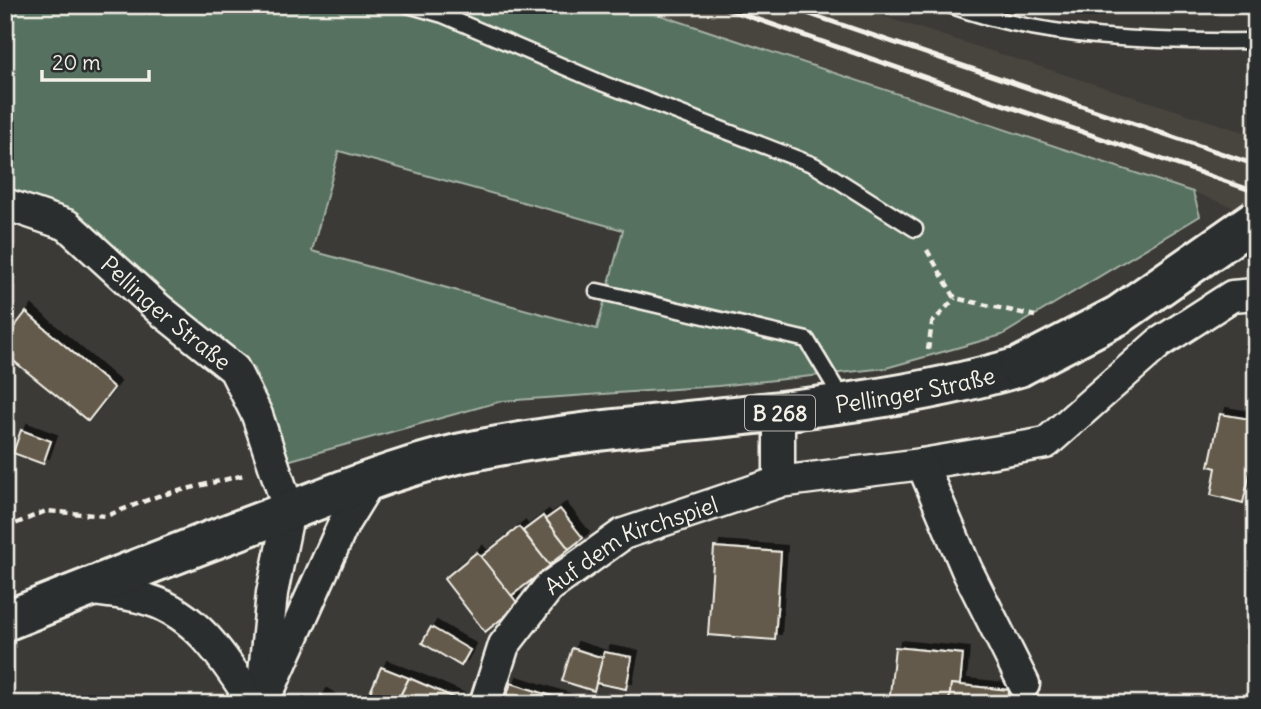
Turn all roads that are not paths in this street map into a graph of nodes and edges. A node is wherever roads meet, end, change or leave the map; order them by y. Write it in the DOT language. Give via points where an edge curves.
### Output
graph roads {
  1 [pos="408,5"];
  2 [pos="949,5"];
  3 [pos="1256,41"];
  4 [pos="5,204"];
  5 [pos="1256,219"];
  6 [pos="915,229"];
  7 [pos="597,291"];
  8 [pos="1256,294"];
  9 [pos="845,404"];
  10 [pos="779,413"];
  11 [pos="922,464"];
  12 [pos="371,478"];
  13 [pos="779,482"];
  14 [pos="289,511"];
  15 [pos="85,589"];
  16 [pos="5,621"];
  17 [pos="1024,684"];
  18 [pos="254,704"];
  19 [pos="263,704"];
  20 [pos="485,704"];
  1 -- 6 [label="lane" via="443,15 604,84 814,165"];
  2 -- 3 [label="lane" via="1049,30 1144,41"];
  4 -- 14 [label="street, Pellinger Straße" via="67,225 159,309 234,369 257,415"];
  5 -- 9 [label="main road, Pellinger Straße / B 268, bridge" via="1119,315 1019,367 922,393"];
  7 -- 9 [label="lane" via="807,340"];
  8 -- 11 [label="street" via="1232,296 1159,343 1046,443"];
  9 -- 10 [label="main road, Pellinger Straße / B 268"];
  10 -- 12 [label="main road, Pellinger Straße / B 268" via="538,439 439,458"];
  10 -- 13 [label="street"];
  11 -- 13 [label="street"];
  11 -- 17 [label="street" via="967,570"];
  12 -- 14 [label="main road, Pellinger Straße / B 268"];
  12 -- 19 [label="street" via="344,523"];
  13 -- 20 [label="street, Auf dem Kirchspiel" via="623,534 549,587 503,645"];
  14 -- 15 [label="main road, B 268"];
  14 -- 19 [label="street" via="272,593"];
  15 -- 16 [label="main road, B 268"];
  15 -- 18 [label="street" via="152,600 183,617 216,649"];
}
